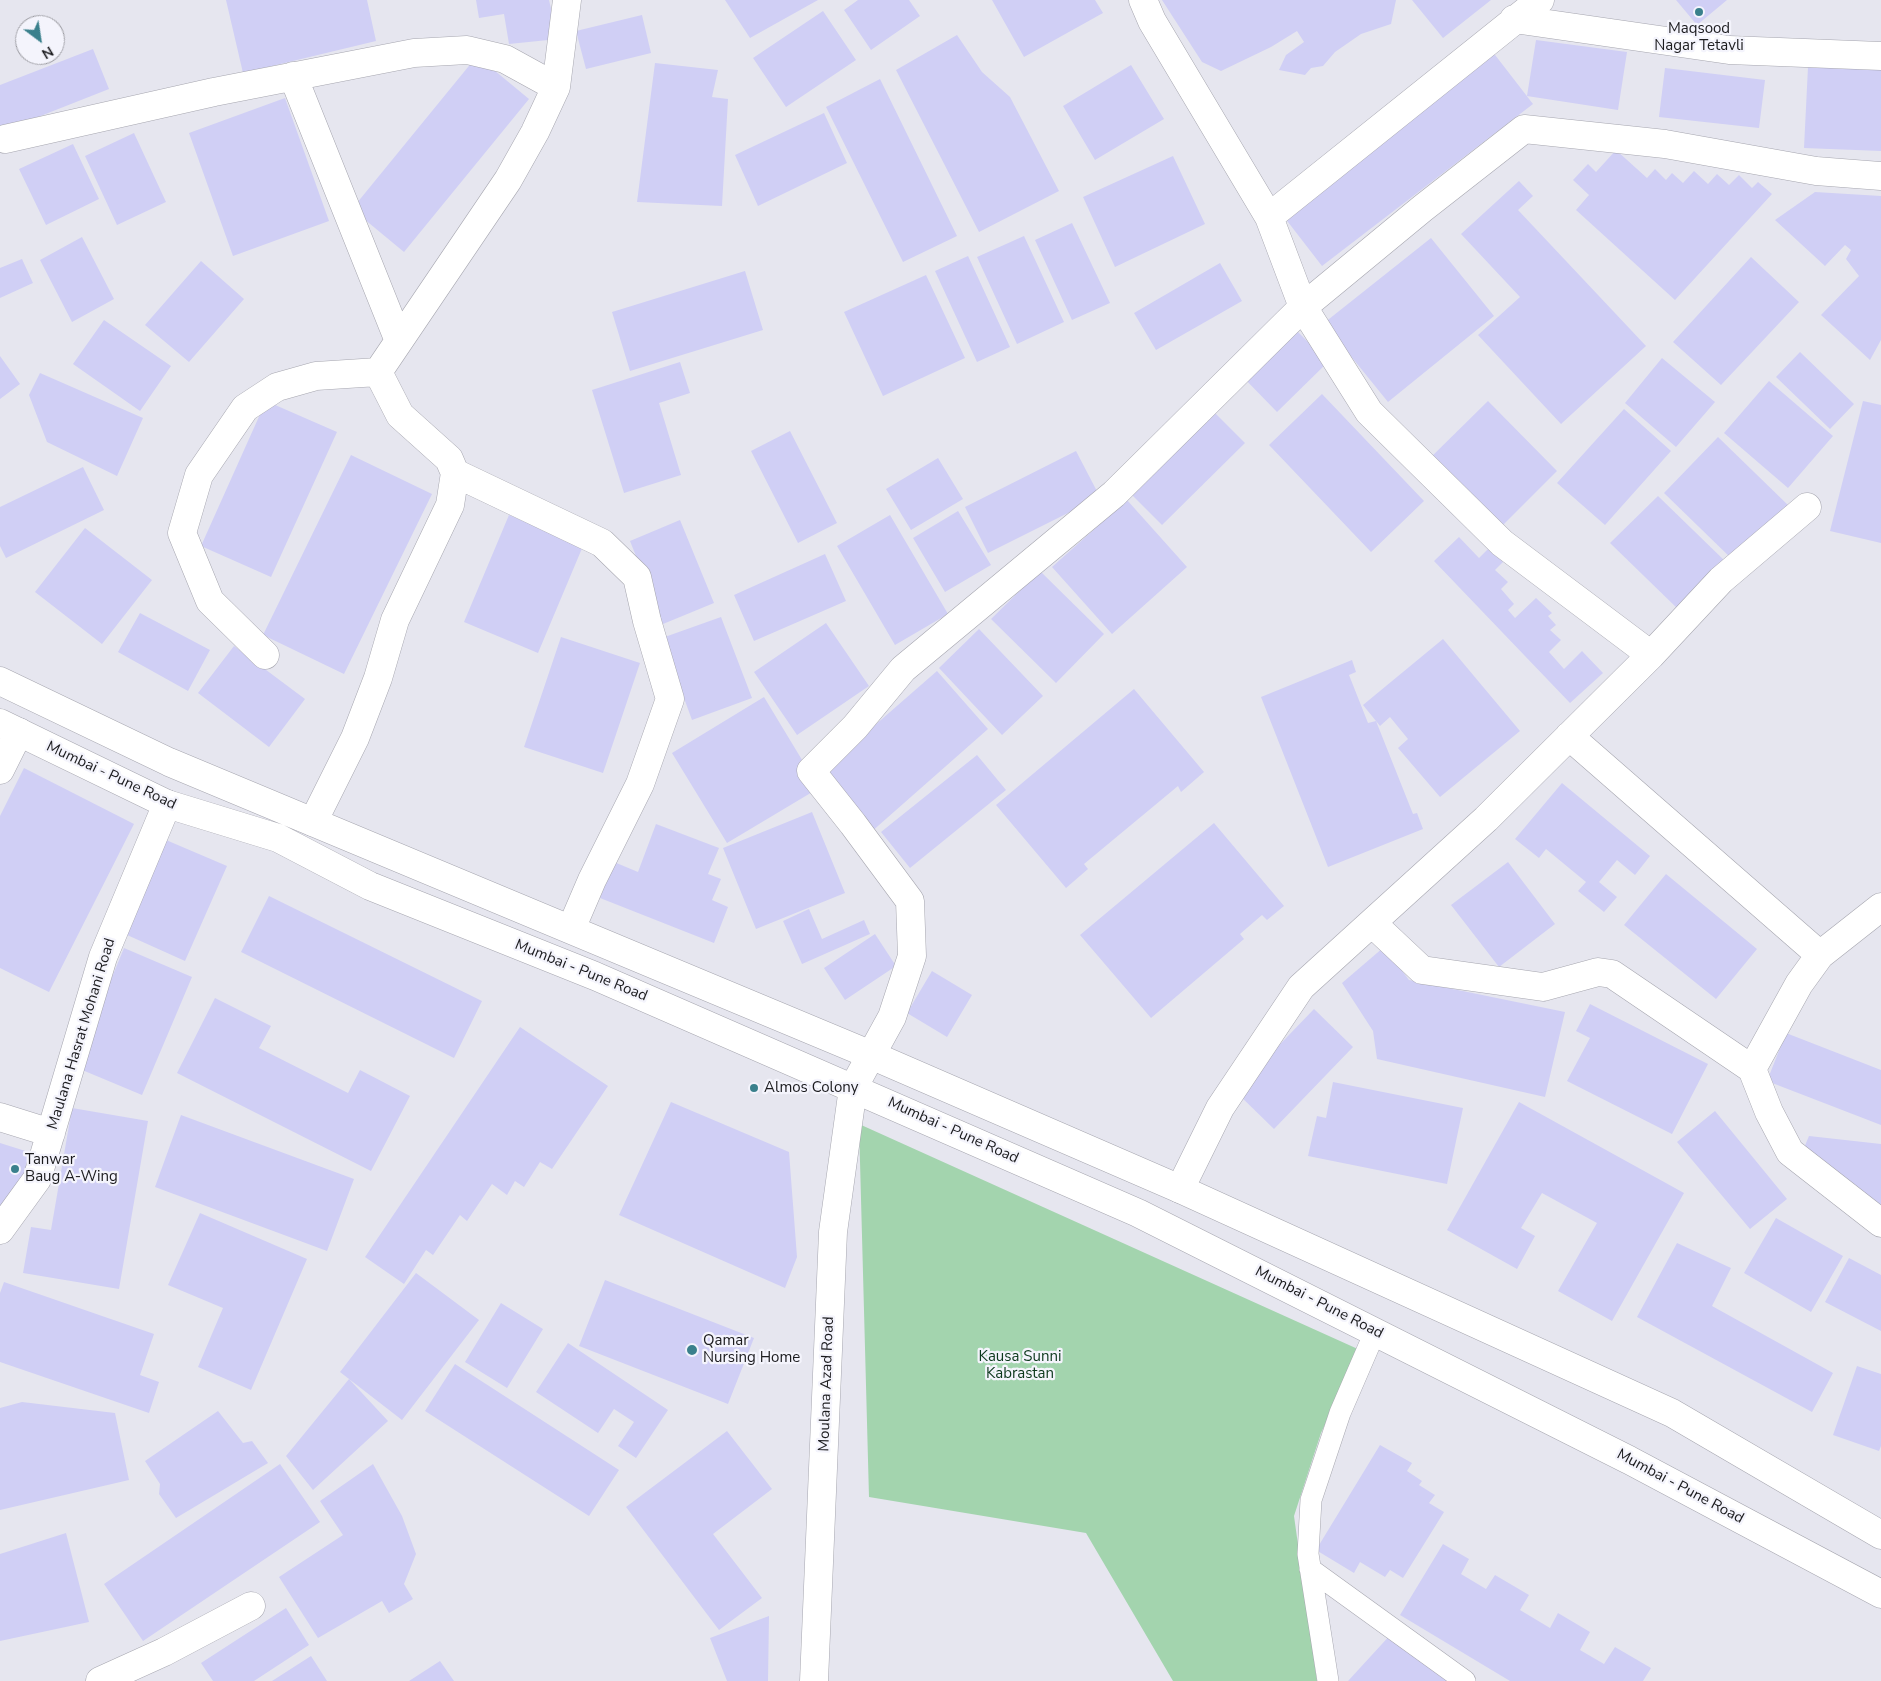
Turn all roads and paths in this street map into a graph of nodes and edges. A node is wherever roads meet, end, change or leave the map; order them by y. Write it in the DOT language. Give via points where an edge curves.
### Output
graph roads {
  1 [pos="566,0"];
  2 [pos="1143,0"];
  3 [pos="1540,0"];
  4 [pos="1514,19"];
  5 [pos="1881,56"];
  6 [pos="293,76"];
  7 [pos="556,87"];
  8 [pos="5,139"];
  9 [pos="1881,176"];
  10 [pos="1270,216"];
  11 [pos="1304,307"];
  12 [pos="399,341"];
  13 [pos="378,372"];
  14 [pos="455,473"];
  15 [pos="1807,507"];
  16 [pos="265,655"];
  17 [pos="1651,655"];
  18 [pos="0,680"];
  19 [pos="10,728"];
  20 [pos="1570,736"];
  21 [pos="0,770"];
  22 [pos="167,804"];
  23 [pos="313,822"];
  24 [pos="1881,907"];
  25 [pos="1372,923"];
  26 [pos="571,930"];
  27 [pos="1820,955"];
  28 [pos="871,1056"];
  29 [pos="1752,1069"];
  30 [pos="853,1088"];
  31 [pos="0,1118"];
  32 [pos="51,1134"];
  33 [pos="1180,1189"];
  34 [pos="1881,1223"];
  35 [pos="0,1230"];
  36 [pos="1375,1332"];
  37 [pos="1881,1535"];
  38 [pos="1310,1569"];
  39 [pos="1881,1594"];
  40 [pos="251,1606"];
  41 [pos="100,1681"];
  42 [pos="814,1681"];
  43 [pos="1328,1681"];
  44 [pos="1465,1681"];
  1 -- 7 [label="street"];
  2 -- 10 [label="street" via="1152,21"];
  3 -- 4 [label="street"];
  4 -- 5 [label="street" via="1729,50"];
  4 -- 10 [label="street"];
  6 -- 7 [label="street" via="414,53 467,50 505,59"];
  6 -- 8 [label="street"];
  6 -- 12 [label="street"];
  7 -- 12 [label="street" via="508,180"];
  9 -- 11 [label="street" via="1816,171 1665,144 1524,129"];
  10 -- 11 [label="street"];
  11 -- 17 [label="street" via="1369,412 1502,543"];
  11 -- 28 [label="street" via="1114,494 903,669 855,727 811,771 910,901 912,956 892,1017"];
  12 -- 13 [label="street"];
  13 -- 14 [label="street" via="400,415 449,459"];
  13 -- 16 [label="street" via="316,376 278,387 245,408 199,474 182,533 210,601"];
  14 -- 23 [label="street" via="450,505 395,620 378,678 355,738"];
  14 -- 26 [label="street" via="602,543 637,577 670,699 640,784"];
  15 -- 17 [label="street" via="1721,580"];
  17 -- 20 [label="street"];
  18 -- 23 [label="street" via="170,762"];
  19 -- 21 [label="street"];
  19 -- 22 [label="street, Mumbai - Pune Road"];
  20 -- 25 [label="street" via="1486,819"];
  20 -- 27 [label="street"];
  22 -- 30 [label="street, Mumbai - Pune Road" via="278,838 370,886 595,976"];
  22 -- 32 [label="street, Maulana Hasrat Mohani Road" via="103,957"];
  23 -- 26 [label="street"];
  24 -- 27 [label="street"];
  25 -- 29 [label="street" via="1422,970 1543,987 1598,972 1612,974"];
  25 -- 33 [label="street" via="1301,987 1220,1108"];
  26 -- 28 [label="street"];
  27 -- 29 [label="street" via="1799,984"];
  28 -- 30 [label="street"];
  28 -- 33 [label="street"];
  29 -- 34 [label="street" via="1790,1152"];
  30 -- 36 [label="street, Mumbai - Pune Road" via="1138,1213"];
  30 -- 42 [label="street, Moulana Azad Road" via="833,1232"];
  31 -- 32 [label="street"];
  32 -- 35 [label="street, Maulana Hasrat Mohani Road" via="38,1179"];
  33 -- 37 [label="street" via="1672,1413"];
  36 -- 38 [label="lane" via="1340,1413 1311,1500"];
  36 -- 39 [label="street, Mumbai - Pune Road" via="1629,1460"];
  38 -- 43 [label="lane"];
  38 -- 44 [label="lane"];
  40 -- 41 [label="street"];
}
